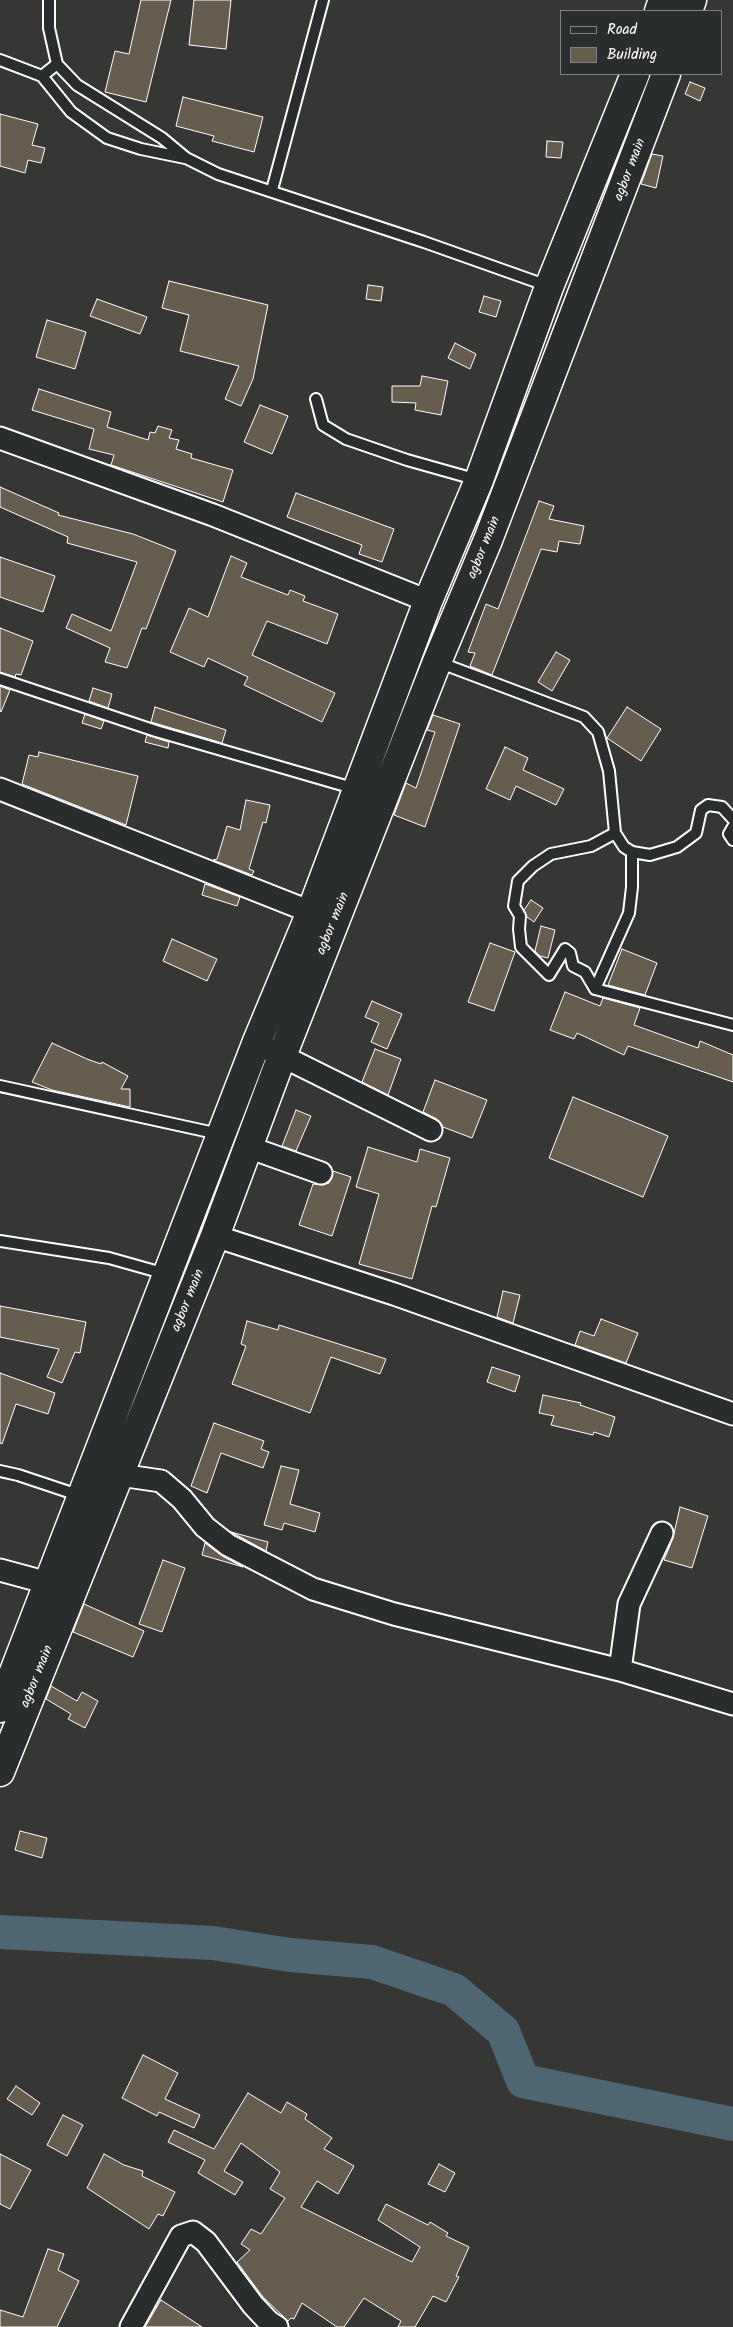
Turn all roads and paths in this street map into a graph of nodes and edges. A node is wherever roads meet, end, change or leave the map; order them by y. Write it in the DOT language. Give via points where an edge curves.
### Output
graph roads {
  1 [pos="49,0"];
  2 [pos="323,0"];
  3 [pos="0,60"];
  4 [pos="57,64"];
  5 [pos="635,75"];
  6 [pos="666,75"];
  7 [pos="42,76"];
  8 [pos="186,158"];
  9 [pos="272,190"];
  10 [pos="549,287"];
  11 [pos="316,399"];
  12 [pos="0,438"];
  13 [pos="479,480"];
  14 [pos="428,601"];
  15 [pos="437,662"];
  16 [pos="0,679"];
  17 [pos="0,789"];
  18 [pos="357,789"];
  19 [pos="733,819"];
  20 [pos="733,826"];
  21 [pos="615,833"];
  22 [pos="733,840"];
  23 [pos="632,852"];
  24 [pos="310,912"];
  25 [pos="595,989"];
  26 [pos="733,1025"];
  27 [pos="256,1044"];
  28 [pos="282,1056"];
  29 [pos="0,1086"];
  30 [pos="431,1130"];
  31 [pos="222,1135"];
  32 [pos="248,1147"];
  33 [pos="322,1173"];
  34 [pos="215,1236"];
  35 [pos="0,1240"];
  36 [pos="169,1275"];
  37 [pos="733,1414"];
  38 [pos="0,1472"];
  39 [pos="120,1475"];
  40 [pos="82,1496"];
  41 [pos="662,1532"];
  42 [pos="0,1570"];
  43 [pos="48,1583"];
  44 [pos="620,1670"];
  45 [pos="733,1704"];
  46 [pos="0,1708"];
  47 [pos="0,1772"];
  48 [pos="131,2327"];
  49 [pos="277,2327"];
  1 -- 4 [label="lane" via="49,28"];
  2 -- 9 [label="lane"];
  3 -- 7 [label="lane"];
  4 -- 7 [label="lane"];
  4 -- 8 [label="lane" via="78,85 162,138"];
  5 -- 10 [label="main road, agbor main"];
  6 -- 15 [label="main road, agbor main" via="488,540"];
  7 -- 8 [label="lane" via="71,112 107,138"];
  8 -- 9 [label="lane" via="218,174"];
  9 -- 10 [label="lane"];
  10 -- 13 [label="main road, agbor main"];
  11 -- 13 [label="lane" via="323,425 346,439"];
  12 -- 14 [label="street" via="213,515"];
  13 -- 14 [label="main road, agbor main"];
  14 -- 18 [label="main road, agbor main"];
  15 -- 21 [label="lane" via="584,717 598,732 607,764"];
  15 -- 28 [label="main road, agbor main"];
  16 -- 18 [label="lane" via="156,731"];
  17 -- 24 [label="street"];
  18 -- 24 [label="main road, agbor main"];
  19 -- 23 [label="lane" via="722,807 708,805 701,810 696,833 677,847 650,856"];
  20 -- 22 [label="lane" via="729,834"];
  21 -- 23 [label="lane" via="624,847"];
  21 -- 25 [label="lane" via="592,846 551,854 518,881 514,896 514,906 520,916 521,947 549,975 565,948 570,953 573,966 585,972"];
  23 -- 25 [label="lane" via="629,913"];
  24 -- 27 [label="main road, agbor main"];
  25 -- 26 [label="lane"];
  27 -- 28 [label="street"];
  27 -- 31 [label="main road, agbor main"];
  28 -- 30 [label="street"];
  28 -- 32 [label="main road, agbor main"];
  29 -- 31 [label="lane"];
  31 -- 36 [label="main road, agbor main"];
  32 -- 33 [label="street"];
  32 -- 34 [label="main road, agbor main"];
  34 -- 37 [label="street" via="394,1294"];
  34 -- 39 [label="main road, agbor main"];
  35 -- 36 [label="lane" via="109,1258"];
  36 -- 40 [label="main road, agbor main"];
  38 -- 40 [label="lane"];
  39 -- 44 [label="street" via="161,1481 178,1494 205,1527 228,1545 312,1589 394,1614"];
  39 -- 47 [label="main road, agbor main"];
  40 -- 43 [label="main road, agbor main"];
  41 -- 44 [label="street" via="629,1604"];
  42 -- 43 [label="street"];
  43 -- 46 [label="main road, agbor main"];
  44 -- 45 [label="street"];
  48 -- 49 [label="street" via="181,2236 192,2232 206,2242 252,2305"];
}
